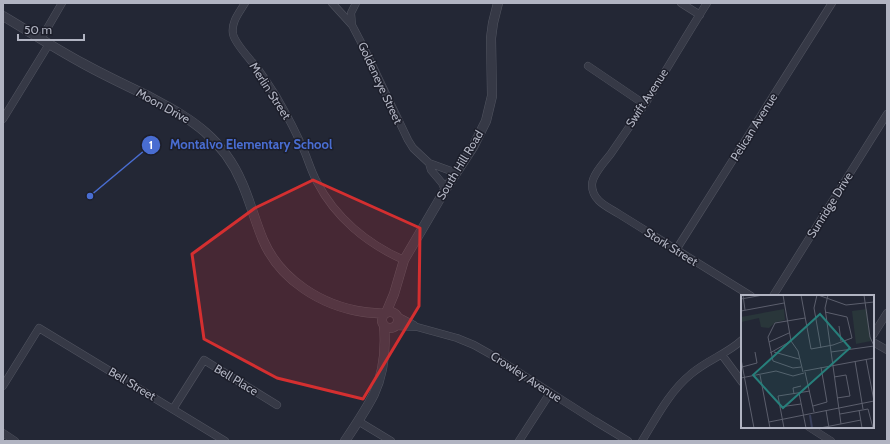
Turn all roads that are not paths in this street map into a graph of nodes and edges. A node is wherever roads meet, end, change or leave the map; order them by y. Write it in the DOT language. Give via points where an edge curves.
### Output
graph roads {
  1 [pos="62,3"];
  2 [pos="244,3"];
  3 [pos="332,3"];
  4 [pos="356,3"];
  5 [pos="681,3"];
  6 [pos="707,3"];
  7 [pos="832,3"];
  8 [pos="495,4"];
  9 [pos="700,15"];
  10 [pos="3,16"];
  11 [pos="352,25"];
  12 [pos="45,42"];
  13 [pos="588,66"];
  14 [pos="644,104"];
  15 [pos="887,114"];
  16 [pos="3,120"];
  17 [pos="428,164"];
  18 [pos="457,172"];
  19 [pos="445,190"];
  20 [pos="594,194"];
  21 [pos="676,250"];
  22 [pos="404,260"];
  23 [pos="394,294"];
  24 [pos="749,295"];
  25 [pos="774,295"];
  26 [pos="364,312"];
  27 [pos="386,313"];
  28 [pos="887,313"];
  29 [pos="397,316"];
  30 [pos="384,324"];
  31 [pos="395,326"];
  32 [pos="417,327"];
  33 [pos="874,333"];
  34 [pos="741,341"];
  35 [pos="874,343"];
  36 [pos="386,349"];
  37 [pos="887,350"];
  38 [pos="722,355"];
  39 [pos="741,381"];
  40 [pos="3,386"];
  41 [pos="550,393"];
  42 [pos="277,405"];
  43 [pos="173,409"];
  44 [pos="358,421"];
  45 [pos="811,428"];
  46 [pos="3,433"];
  47 [pos="222,440"];
  48 [pos="15,441"];
  49 [pos="345,441"];
  50 [pos="391,441"];
  51 [pos="519,441"];
  52 [pos="628,441"];
  53 [pos="642,441"];
  54 [pos="831,441"];
  1 -- 12 [label="street"];
  2 -- 22 [label="street, Merlin Street" via="234,21 233,35 276,96 292,124 325,196 347,224 377,246"];
  3 -- 11 [label="street, Goldeneye Street"];
  4 -- 11 [label="street" via="351,13"];
  5 -- 9 [label="street"];
  6 -- 9 [label="street, Swift Avenue"];
  7 -- 21 [label="street, Pelican Avenue"];
  8 -- 18 [label="street, South Hill Road" via="491,38 493,86 490,106 477,140"];
  9 -- 14 [label="street, Swift Avenue"];
  10 -- 12 [label="street, Moon Drive"];
  11 -- 17 [label="street, Goldeneye Street" via="408,140"];
  12 -- 16 [label="street"];
  12 -- 26 [label="street, Moon Drive" via="169,107 206,132 241,181 263,241 279,266 300,286 314,295 340,306"];
  13 -- 14 [label="street"];
  14 -- 20 [label="street, Swift Avenue" via="596,172 592,184"];
  15 -- 25 [label="street, Sunridge Drive"];
  17 -- 18 [label="street, Goldeneye Street"];
  17 -- 19 [label="street, Goldeneye Street"];
  18 -- 19 [label="street, South Hill Road"];
  19 -- 22 [label="street, South Hill Road"];
  20 -- 21 [label="street, Stork Street" via="605,207"];
  21 -- 24 [label="street, Stork Street"];
  22 -- 23 [label="street, South Hill Road"];
  23 -- 27 [label="street, South Hill Road"];
  23 -- 29 [label="street, South Hill Road"];
  26 -- 27 [label="street, Moon Drive"];
  26 -- 30 [label="street, Moon Drive"];
  27 -- 29 [label="street" via="391,312"];
  27 -- 30 [label="street"];
  28 -- 33 [label="street"];
  29 -- 31 [label="street"];
  29 -- 32 [label="street, Crowley Avenue"];
  30 -- 31 [label="street" via="388,327"];
  30 -- 36 [label="street"];
  31 -- 32 [label="street, Crowley Avenue"];
  31 -- 36 [label="street"];
  32 -- 41 [label="street, Crowley Avenue" via="474,345"];
  34 -- 38 [label="street"];
  35 -- 37 [label="street"];
  36 -- 44 [label="street" via="379,382"];
  38 -- 39 [label="street"];
  38 -- 53 [label="street" via="698,368 681,383"];
  40 -- 43 [label="street, Bell Street" via="39,328"];
  41 -- 51 [label="street"];
  41 -- 52 [label="street, Crowley Avenue"];
  42 -- 43 [label="street, Bell Place" via="204,360"];
  43 -- 47 [label="street, Bell Street"];
  44 -- 49 [label="street"];
  44 -- 50 [label="street"];
  45 -- 54 [label="street"];
  46 -- 48 [label="street"];
}
